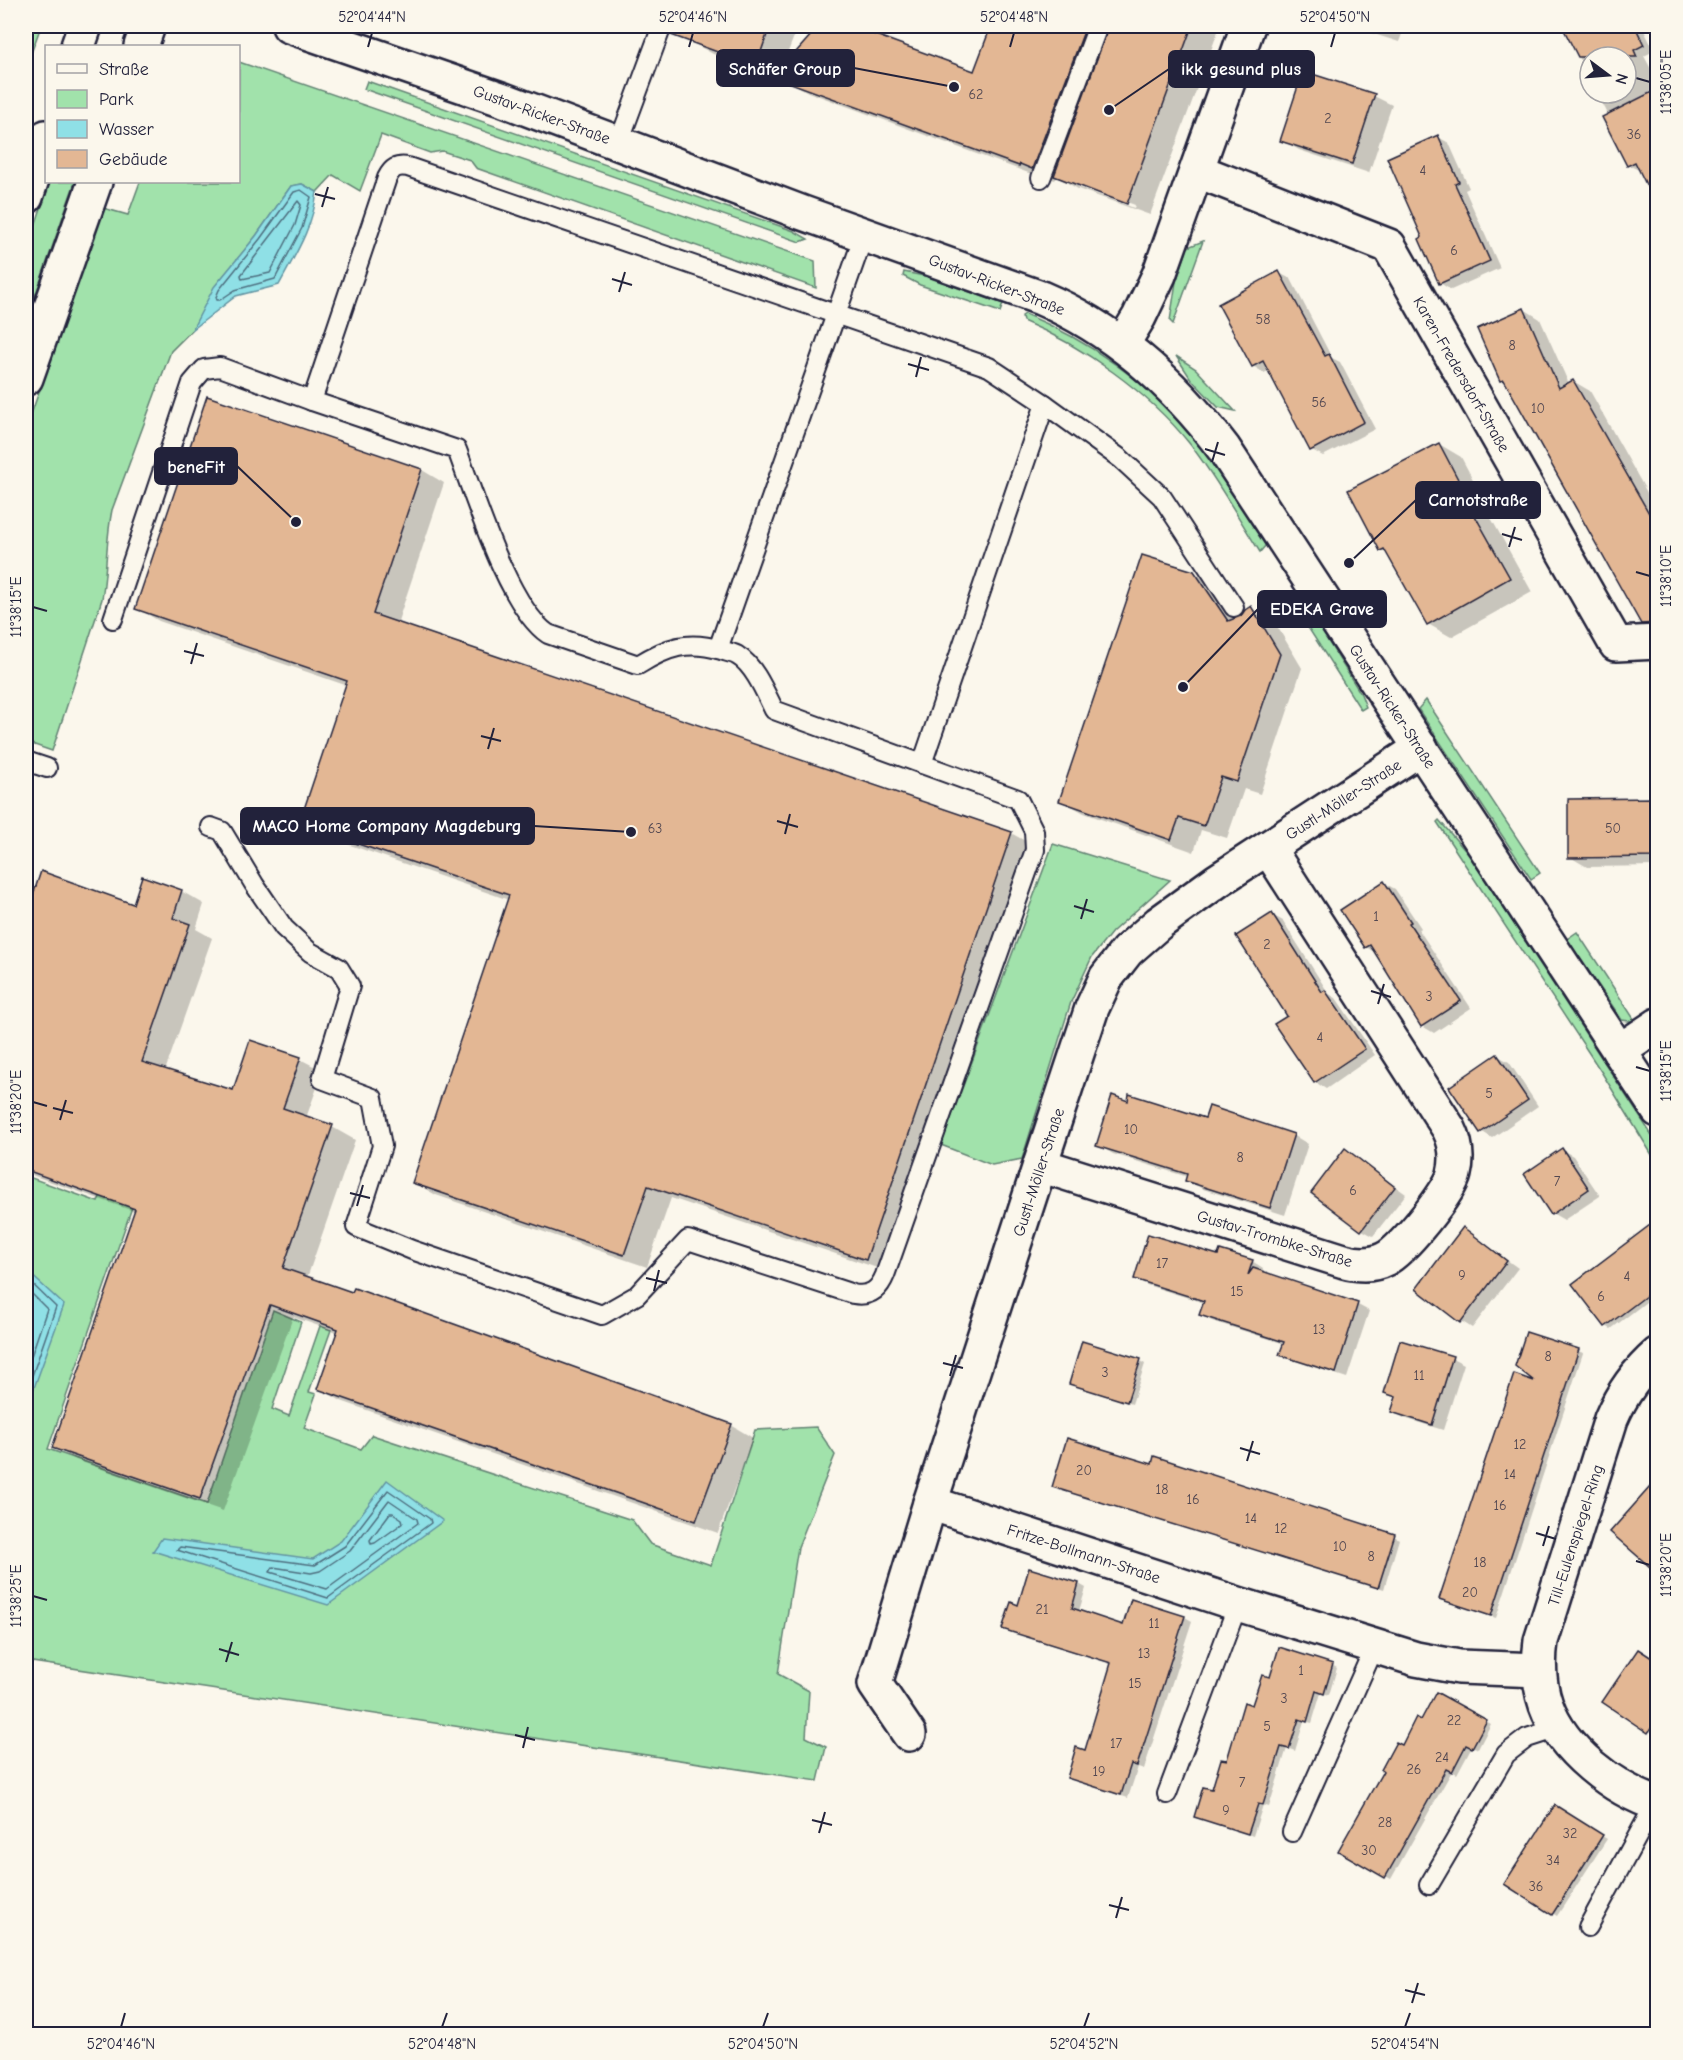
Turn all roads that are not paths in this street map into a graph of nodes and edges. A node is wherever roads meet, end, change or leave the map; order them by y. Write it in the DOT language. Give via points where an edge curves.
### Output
graph roads {
  1 [pos="86,26"];
  2 [pos="148,26"];
  3 [pos="289,26"];
  4 [pos="662,26"];
  5 [pos="1098,26"];
  6 [pos="1248,26"];
  7 [pos="78,45"];
  8 [pos="141,45"];
  9 [pos="45,140"];
  10 [pos="619,142"];
  11 [pos="1198,171"];
  12 [pos="1041,178"];
  13 [pos="95,183"];
  14 [pos="26,197"];
  15 [pos="864,235"];
  16 [pos="836,315"];
  17 [pos="1122,345"];
  18 [pos="26,378"];
  19 [pos="312,401"];
  20 [pos="1045,404"];
  21 [pos="1234,607"];
  22 [pos="113,620"];
  23 [pos="1658,642"];
  24 [pos="718,649"];
  25 [pos="1421,748"];
  26 [pos="26,761"];
  27 [pos="922,764"];
  28 [pos="47,768"];
  29 [pos="211,827"];
  30 [pos="1268,848"];
  31 [pos="1658,1025"];
  32 [pos="1619,1051"];
  33 [pos="1658,1110"];
  34 [pos="1040,1165"];
  35 [pos="1658,1354"];
  36 [pos="930,1503"];
  37 [pos="1238,1604"];
  38 [pos="1375,1646"];
  39 [pos="1539,1670"];
  40 [pos="1558,1728"];
  41 [pos="909,1734"];
  42 [pos="1167,1794"];
  43 [pos="1656,1804"];
  44 [pos="1292,1832"];
  45 [pos="1429,1885"];
  46 [pos="1588,1927"];
  1 -- 7 [label="street"];
  2 -- 8 [label="street"];
  3 -- 10 [label="street, Gustav-Ricker-Straße"];
  4 -- 10 [label="lane"];
  5 -- 12 [label="lane"];
  6 -- 11 [label="street"];
  9 -- 14 [label="street"];
  10 -- 15 [label="street, Gustav-Ricker-Straße"];
  11 -- 17 [label="street" via="1151,292"];
  11 -- 23 [label="street, Karen-Fredersdorf-Straße" via="1389,246 1616,644"];
  13 -- 18 [label="street"];
  15 -- 16 [label="lane"];
  15 -- 17 [label="street, Gustav-Ricker-Straße" via="1041,298"];
  16 -- 19 [label="lane" via="401,166 394,168 387,178"];
  16 -- 20 [label="lane" via="989,367"];
  16 -- 24 [label="lane"];
  17 -- 25 [label="street, Gustav-Ricker-Straße" via="1202,419"];
  19 -- 22 [label="lane" via="220,368 209,367 200,372 190,389"];
  19 -- 24 [label="lane" via="457,450 506,574 528,615 548,633 638,665 676,646 698,644"];
  20 -- 21 [label="lane" via="1121,459 1162,497"];
  20 -- 27 [label="lane"];
  24 -- 27 [label="lane" via="740,656 753,671 774,710"];
  25 -- 30 [label="street, Gustl-Möller-Straße"];
  25 -- 32 [label="street, Gustav-Ricker-Straße"];
  26 -- 28 [label="lane"];
  27 -- 29 [label="lane" via="1018,799 1034,831 1035,849 885,1275 873,1293 863,1295 688,1240 637,1294 602,1315 356,1227 382,1146 373,1098 322,1078 350,986 339,968 310,952 284,927 222,831"];
  30 -- 34 [label="street, Gustl-Möller-Straße" via="1159,923 1111,970 1092,1008"];
  30 -- 34 [label="street, Gustav-Trombke-Straße" via="1453,1136 1457,1156 1447,1190 1399,1250 1378,1262 1360,1264"];
  31 -- 32 [label="street"];
  32 -- 33 [label="street, Gustav-Ricker-Straße"];
  34 -- 36 [label="street, Gustl-Möller-Straße"];
  35 -- 39 [label="street, Till-Eulenspiegel-Ring" via="1630,1382 1611,1419 1541,1641"];
  36 -- 37 [label="street, Fritze-Bollmann-Straße"];
  36 -- 41 [label="street, Gustl-Möller-Straße" via="875,1684"];
  37 -- 38 [label="street, Fritze-Bollmann-Straße"];
  37 -- 42 [label="lane"];
  38 -- 39 [label="street, Fritze-Bollmann-Straße" via="1416,1659 1459,1666"];
  38 -- 44 [label="lane"];
  39 -- 40 [label="street, Till-Eulenspiegel-Ring" via="1547,1707"];
  40 -- 43 [label="street, Till-Eulenspiegel-Ring" via="1607,1780"];
  40 -- 45 [label="lane" via="1527,1738 1506,1754"];
  43 -- 46 [label="lane, Till-Eulenspiegel-Ring"];
}
